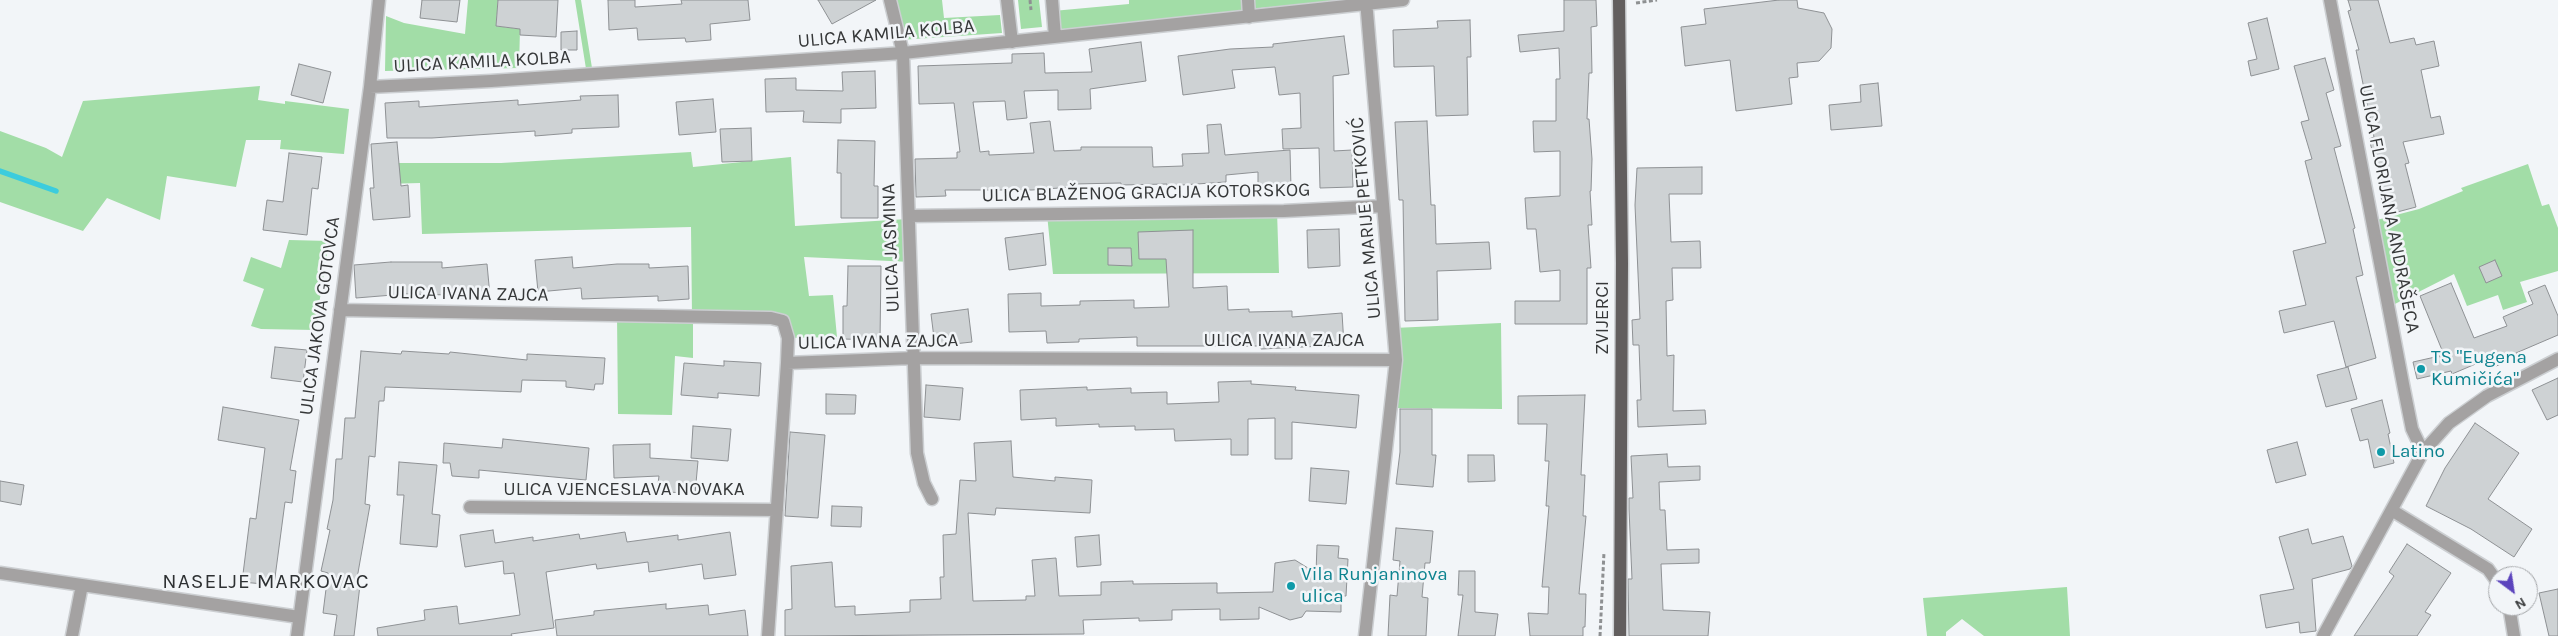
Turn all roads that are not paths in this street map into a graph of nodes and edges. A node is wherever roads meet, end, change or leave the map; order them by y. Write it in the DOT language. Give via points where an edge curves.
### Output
graph roads {
  1 [pos="379,0"];
  2 [pos="890,0"];
  3 [pos="1007,0"];
  4 [pos="1052,0"];
  5 [pos="1248,0"];
  6 [pos="1403,0"];
  7 [pos="1620,0"];
  8 [pos="2330,0"];
  9 [pos="1367,2"];
  10 [pos="1249,17"];
  11 [pos="1055,37"];
  12 [pos="1012,42"];
  13 [pos="903,53"];
  14 [pos="370,87"];
  15 [pos="1384,206"];
  16 [pos="909,216"];
  17 [pos="340,310"];
  18 [pos="914,358"];
  19 [pos="2558,359"];
  20 [pos="1396,360"];
  21 [pos="787,363"];
  22 [pos="2423,452"];
  23 [pos="932,499"];
  24 [pos="470,507"];
  25 [pos="777,510"];
  26 [pos="2393,511"];
  27 [pos="2488,569"];
  28 [pos="0,573"];
  29 [pos="82,585"];
  30 [pos="2511,616"];
  31 [pos="299,617"];
  32 [pos="72,636"];
  33 [pos="297,636"];
  34 [pos="768,636"];
  35 [pos="1365,636"];
  36 [pos="1620,636"];
  37 [pos="2323,636"];
  38 [pos="2514,636"];
  1 -- 14 [label="street, ULICA JAKOVA GOTOVCA"];
  2 -- 13 [label="street, ULICA JASMINA"];
  3 -- 12 [label="street"];
  4 -- 11 [label="street"];
  5 -- 10 [label="street"];
  6 -- 9 [label="street, ULICA KAMILA KOLBA"];
  7 -- 36 [label="main road, ZVIJERCI"];
  8 -- 22 [label="street, ULICA FLORIJANA ANDRAŠECA" via="2412,428"];
  9 -- 10 [label="street, ULICA KAMILA KOLBA"];
  9 -- 15 [label="street, ULICA MARIJE PETKOVIĆ"];
  10 -- 11 [label="street, ULICA KAMILA KOLBA"];
  11 -- 12 [label="street, ULICA KAMILA KOLBA"];
  12 -- 13 [label="street, ULICA KAMILA KOLBA"];
  13 -- 14 [label="street, ULICA KAMILA KOLBA"];
  13 -- 16 [label="street, ULICA JASMINA"];
  14 -- 17 [label="street, ULICA JAKOVA GOTOVCA"];
  15 -- 16 [label="street, ULICA BLAŽENOG GRACIJA KOTORSKOG" via="1284,211"];
  15 -- 20 [label="street, ULICA MARIJE PETKOVIĆ"];
  16 -- 18 [label="street, ULICA JASMINA"];
  17 -- 21 [label="street, ULICA IVANA ZAJCA" via="772,318 783,321 788,338"];
  17 -- 31 [label="street, ULICA JAKOVA GOTOVCA"];
  18 -- 20 [label="street, ULICA IVANA ZAJCA"];
  18 -- 21 [label="street, ULICA IVANA ZAJCA"];
  18 -- 23 [label="street, ULICA JASMINA" via="917,453 924,483"];
  19 -- 22 [label="street" via="2487,396 2449,423"];
  20 -- 35 [label="street, ULICA MARIJE PETKOVIĆ"];
  21 -- 25 [label="street"];
  22 -- 26 [label="street"];
  24 -- 25 [label="street, ULICA VJENCESLAVA NOVAKA"];
  25 -- 34 [label="street"];
  26 -- 27 [label="street"];
  26 -- 37 [label="street"];
  28 -- 29 [label="street"];
  29 -- 31 [label="street"];
  29 -- 32 [label="street"];
  30 -- 38 [label="street"];
  31 -- 33 [label="street, ULICA JAKOVA GOTOVCA"];
}
